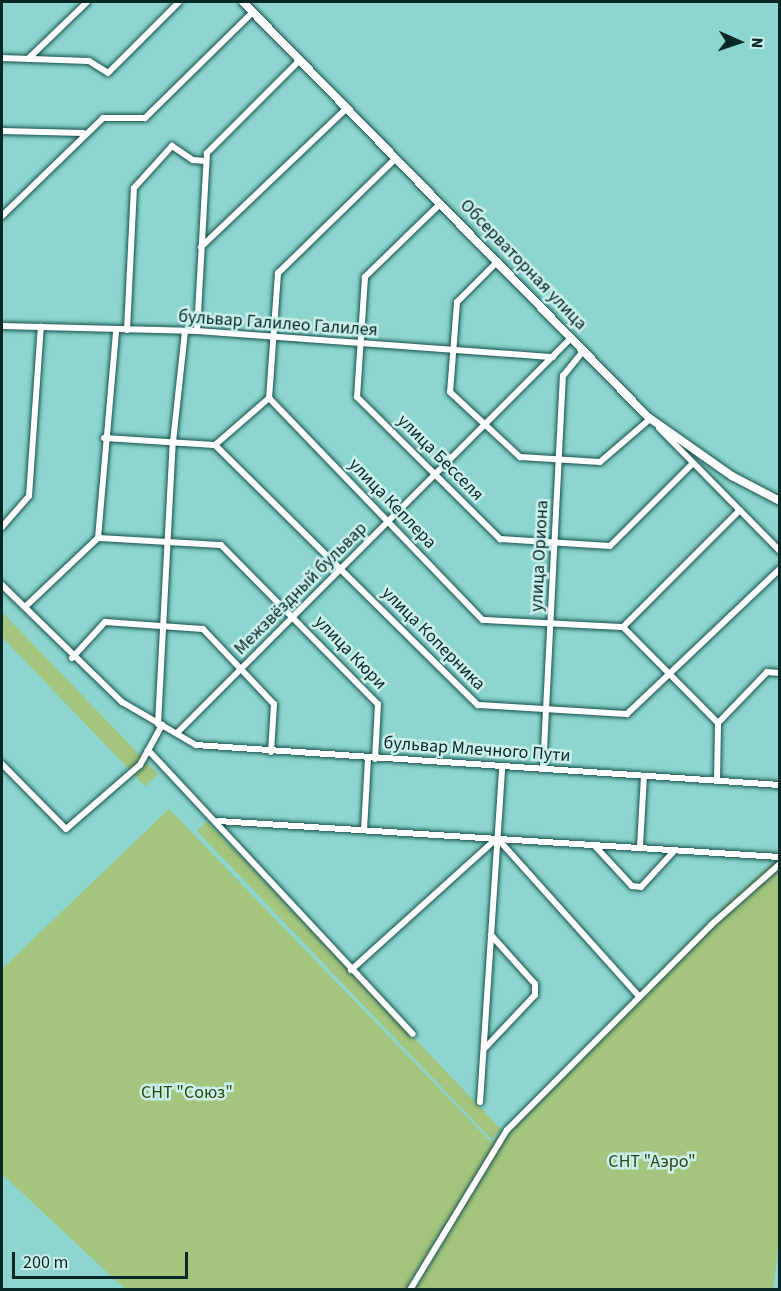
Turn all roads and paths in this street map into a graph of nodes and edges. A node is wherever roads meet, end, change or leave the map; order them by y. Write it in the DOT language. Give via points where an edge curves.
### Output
graph roads {
  1 [pos="87,2"];
  2 [pos="179,2"];
  3 [pos="243,2"];
  4 [pos="253,12"];
  5 [pos="2,58"];
  6 [pos="28,59"];
  7 [pos="299,61"];
  8 [pos="346,109"];
  9 [pos="2,131"];
  10 [pos="83,133"];
  11 [pos="396,158"];
  12 [pos="205,161"];
  13 [pos="440,204"];
  14 [pos="2,216"];
  15 [pos="201,247"];
  16 [pos="498,261"];
  17 [pos="2,326"];
  18 [pos="41,326"];
  19 [pos="127,330"];
  20 [pos="116,331"];
  21 [pos="185,331"];
  22 [pos="197,331"];
  23 [pos="272,335"];
  24 [pos="571,338"];
  25 [pos="360,345"];
  26 [pos="453,350"];
  27 [pos="583,351"];
  28 [pos="553,357"];
  29 [pos="268,398"];
  30 [pos="648,417"];
  31 [pos="485,426"];
  32 [pos="104,438"];
  33 [pos="173,442"];
  34 [pos="215,445"];
  35 [pos="561,460"];
  36 [pos="693,463"];
  37 [pos="436,475"];
  38 [pos="780,501"];
  39 [pos="740,510"];
  40 [pos="389,522"];
  41 [pos="2,527"];
  42 [pos="98,538"];
  43 [pos="167,542"];
  44 [pos="556,542"];
  45 [pos="780,551"];
  46 [pos="780,569"];
  47 [pos="342,570"];
  48 [pos="2,585"];
  49 [pos="25,607"];
  50 [pos="294,618"];
  51 [pos="551,623"];
  52 [pos="162,626"];
  53 [pos="622,627"];
  54 [pos="72,658"];
  55 [pos="242,670"];
  56 [pos="669,674"];
  57 [pos="780,674"];
  58 [pos="546,709"];
  59 [pos="718,723"];
  60 [pos="160,724"];
  61 [pos="177,733"];
  62 [pos="148,750"];
  63 [pos="271,752"];
  64 [pos="372,758"];
  65 [pos="2,764"];
  66 [pos="502,767"];
  67 [pos="543,769"];
  68 [pos="644,776"];
  69 [pos="717,781"];
  70 [pos="780,785"];
  71 [pos="218,821"];
  72 [pos="364,830"];
  73 [pos="497,838"];
  74 [pos="594,844"];
  75 [pos="640,847"];
  76 [pos="675,850"];
  77 [pos="780,857"];
  78 [pos="780,864"];
  79 [pos="491,935"];
  80 [pos="351,970"];
  81 [pos="639,996"];
  82 [pos="413,1034"];
  83 [pos="484,1049"];
  84 [pos="480,1102"];
  85 [pos="410,1290"];
  1 -- 6 [label="street"];
  2 -- 6 [label="street" via="108,73 89,61"];
  3 -- 4 [label="main road, Обсерваторная улица"];
  4 -- 7 [label="main road, Обсерваторная улица"];
  4 -- 10 [label="street" via="145,118 104,118"];
  5 -- 6 [label="street"];
  7 -- 8 [label="main road, Обсерваторная улица"];
  7 -- 12 [label="street"];
  8 -- 11 [label="main road, Обсерваторная улица"];
  8 -- 15 [label="street"];
  9 -- 10 [label="street"];
  10 -- 14 [label="street"];
  11 -- 13 [label="main road, Обсерваторная улица"];
  11 -- 23 [label="street" via="278,273"];
  12 -- 15 [label="street"];
  12 -- 19 [label="street" via="194,160 172,146 134,188"];
  13 -- 16 [label="main road, Обсерваторная улица"];
  13 -- 25 [label="street, улица Бесселя" via="365,277"];
  15 -- 22 [label="street"];
  16 -- 24 [label="main road, Обсерваторная улица"];
  16 -- 26 [label="street" via="457,302"];
  17 -- 18 [label="street, бульвар Галилео Галилея"];
  18 -- 20 [label="street, бульвар Галилео Галилея"];
  18 -- 41 [label="street" via="28,496"];
  19 -- 20 [label="street, бульвар Галилео Галилея"];
  19 -- 21 [label="street, бульвар Галилео Галилея"];
  20 -- 32 [label="street"];
  21 -- 22 [label="street, бульвар Галилео Галилея"];
  21 -- 33 [label="street"];
  22 -- 23 [label="street, бульвар Галилео Галилея"];
  23 -- 25 [label="street, бульвар Галилео Галилея"];
  23 -- 29 [label="street"];
  24 -- 27 [label="main road, Обсерваторная улица"];
  24 -- 28 [label="street, Межзвёздный бульвар"];
  25 -- 26 [label="street, бульвар Галилео Галилея"];
  25 -- 37 [label="street, улица Бесселя" via="357,397"];
  26 -- 28 [label="street, бульвар Галилео Галилея"];
  26 -- 31 [label="street" via="450,392"];
  27 -- 30 [label="main road, Обсерваторная улица"];
  27 -- 35 [label="street, улица Ориона" via="563,376"];
  28 -- 31 [label="street, Межзвёздный бульвар"];
  29 -- 34 [label="street"];
  29 -- 40 [label="street, улица Кеплера"];
  30 -- 35 [label="street" via="605,460"];
  30 -- 36 [label="street, Обсерваторная улица"];
  30 -- 38 [label="main road" via="732,476"];
  31 -- 35 [label="street" via="520,457"];
  31 -- 37 [label="street, Межзвёздный бульвар"];
  32 -- 33 [label="street"];
  32 -- 42 [label="street"];
  33 -- 34 [label="street"];
  33 -- 43 [label="street"];
  34 -- 47 [label="street, улица Коперника"];
  35 -- 44 [label="street, улица Ориона"];
  36 -- 39 [label="street, Обсерваторная улица"];
  36 -- 44 [label="street, улица Бесселя" via="610,546"];
  37 -- 40 [label="street, Межзвёздный бульвар"];
  37 -- 44 [label="street, улица Бесселя" via="500,538"];
  39 -- 45 [label="street, Обсерваторная улица"];
  39 -- 53 [label="street"];
  40 -- 47 [label="street, Межзвёздный бульвар"];
  40 -- 51 [label="street, улица Кеплера" via="483,620"];
  42 -- 43 [label="street, улица Кюри"];
  42 -- 49 [label="street"];
  43 -- 50 [label="street, улица Кюри" via="221,544"];
  43 -- 52 [label="street"];
  44 -- 51 [label="street, улица Ориона"];
  46 -- 56 [label="street, улица Коперника"];
  47 -- 50 [label="street, Межзвёздный бульвар"];
  47 -- 58 [label="street, улица Коперника" via="478,705"];
  48 -- 49 [label="street, бульвар Млечного Пути"];
  49 -- 54 [label="street, бульвар Млечного Пути"];
  50 -- 55 [label="street, Межзвёздный бульвар"];
  50 -- 64 [label="street, улица Кюри" via="378,704"];
  51 -- 53 [label="street, улица Кеплера"];
  51 -- 58 [label="street, улица Ориона"];
  52 -- 54 [label="street" via="105,622"];
  52 -- 55 [label="street" via="202,629"];
  52 -- 60 [label="street"];
  53 -- 56 [label="street"];
  54 -- 60 [label="street, бульвар Млечного Пути" via="122,702"];
  55 -- 61 [label="street, Межзвёздный бульвар"];
  55 -- 63 [label="street" via="274,704"];
  56 -- 58 [label="street, улица Коперника" via="627,714"];
  56 -- 59 [label="street"];
  57 -- 59 [label="street" via="767,672"];
  58 -- 67 [label="street, улица Ориона"];
  59 -- 69 [label="street"];
  60 -- 61 [label="street, бульвар Млечного Пути"];
  60 -- 62 [label="street"];
  61 -- 63 [label="street, бульвар Млечного Пути" via="196,746"];
  62 -- 65 [label="street" via="125,777 66,830"];
  62 -- 71 [label="street"];
  63 -- 64 [label="street, бульвар Млечного Пути"];
  64 -- 66 [label="street, бульвар Млечного Пути"];
  64 -- 72 [label="street, улица Кюри"];
  66 -- 67 [label="street, бульвар Млечного Пути"];
  66 -- 73 [label="street"];
  67 -- 68 [label="street, бульвар Млечного Пути"];
  68 -- 69 [label="street, бульвар Млечного Пути"];
  68 -- 75 [label="street"];
  69 -- 70 [label="street, бульвар Млечного Пути"];
  71 -- 72 [label="street"];
  71 -- 80 [label="street"];
  72 -- 73 [label="street"];
  73 -- 74 [label="street"];
  73 -- 79 [label="street"];
  73 -- 80 [label="street"];
  73 -- 81 [label="street"];
  74 -- 75 [label="street"];
  74 -- 76 [label="street" via="632,886 641,887"];
  75 -- 76 [label="street"];
  76 -- 77 [label="street"];
  78 -- 81 [label="street"];
  79 -- 83 [label="street"];
  79 -- 83 [label="street" via="536,984 535,995"];
  80 -- 82 [label="street"];
  81 -- 85 [label="street" via="507,1130"];
  83 -- 84 [label="street"];
}
